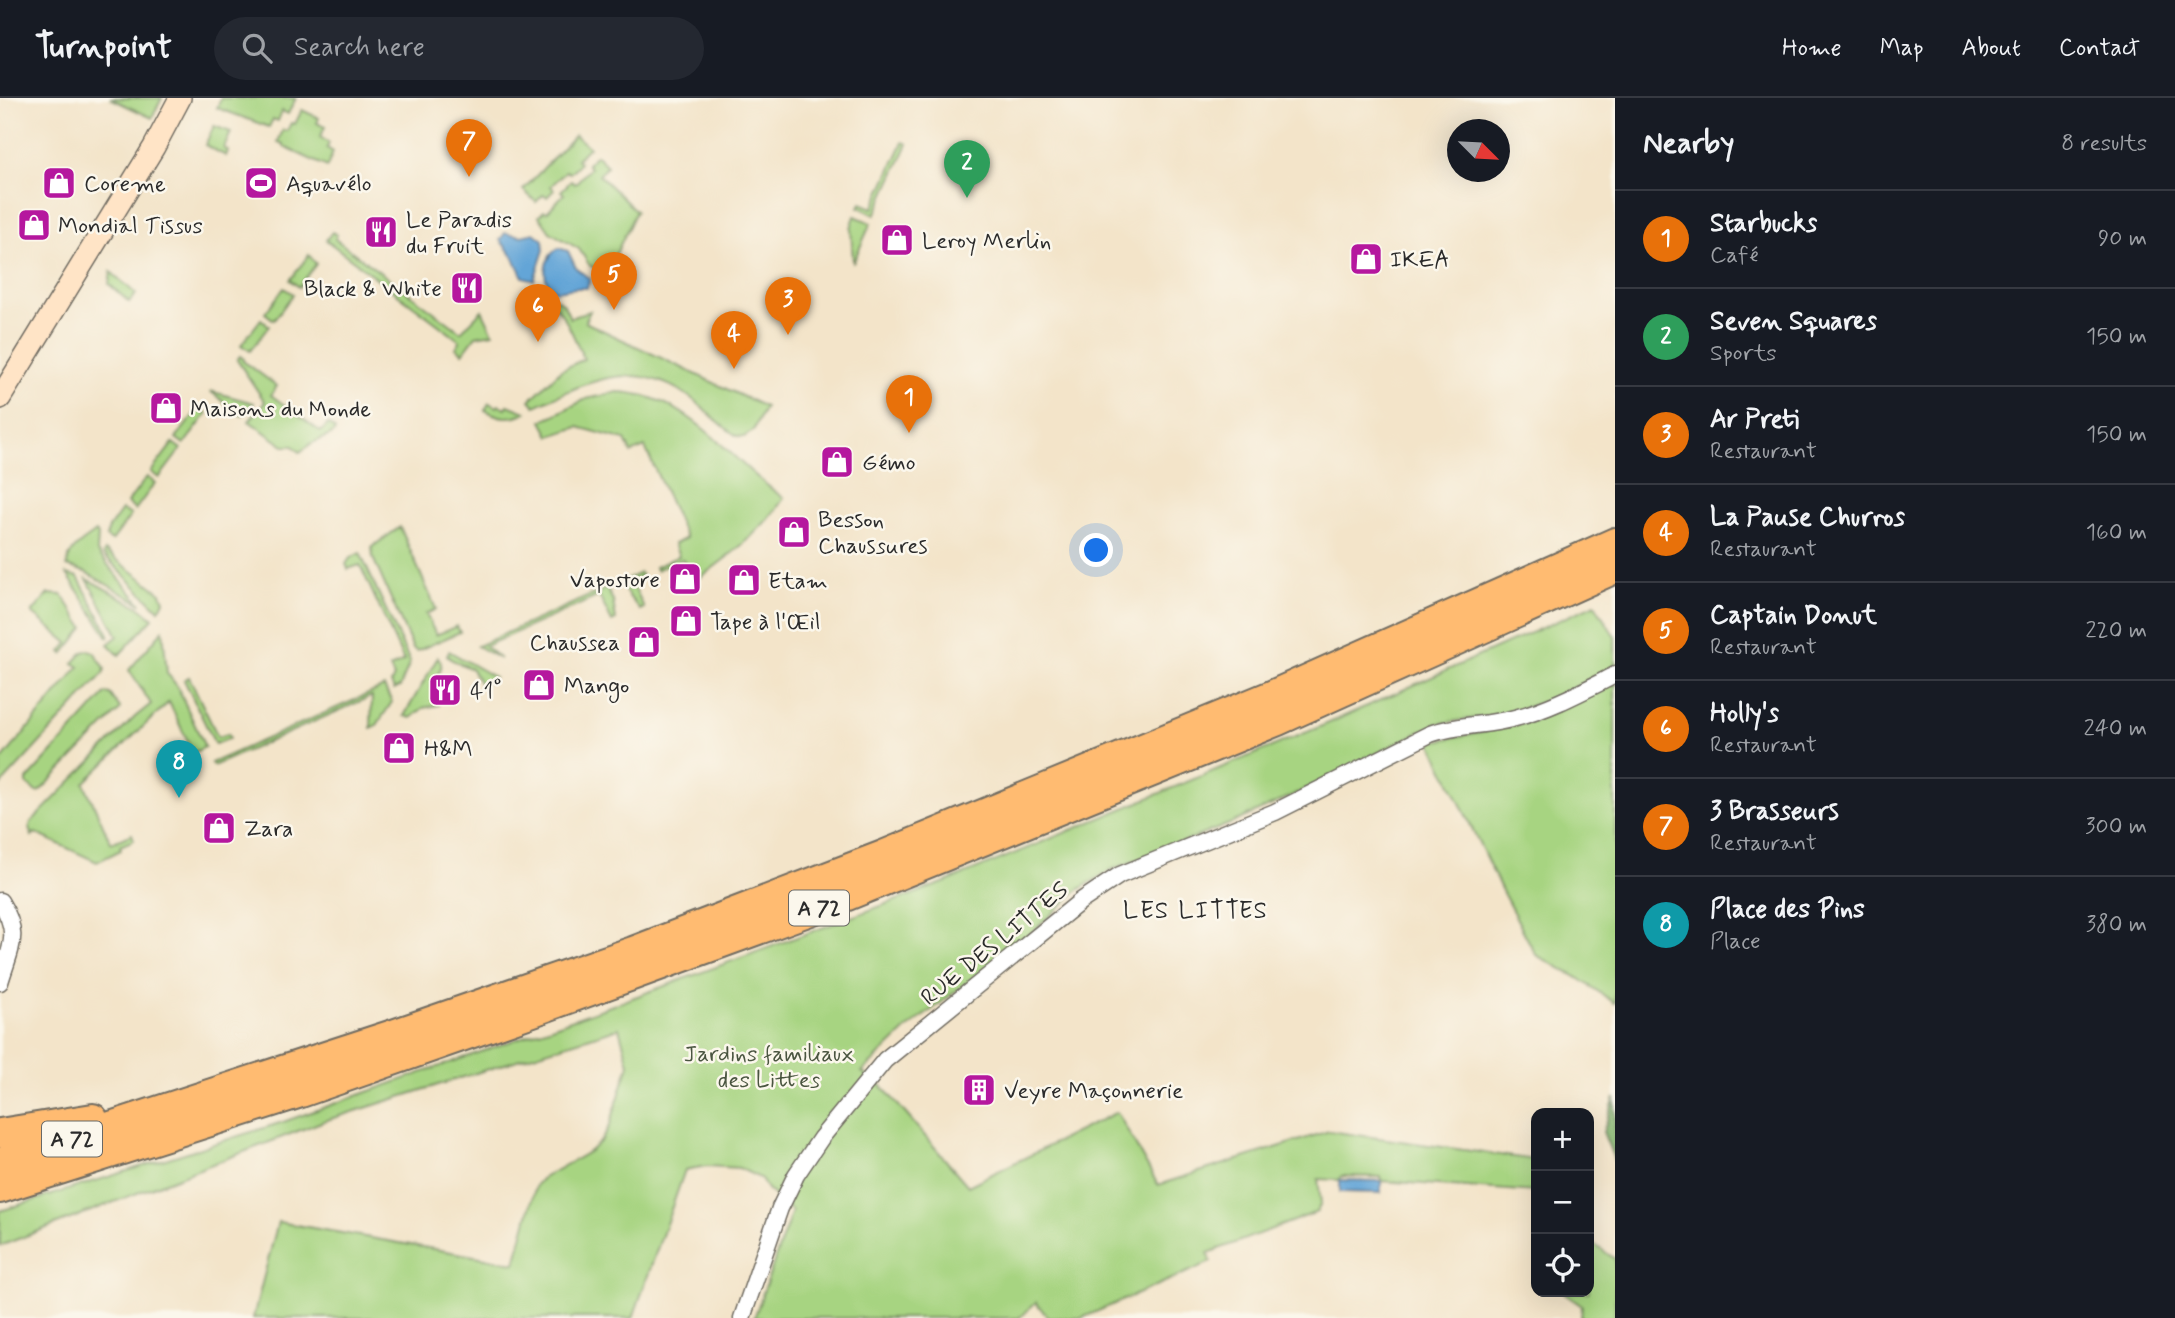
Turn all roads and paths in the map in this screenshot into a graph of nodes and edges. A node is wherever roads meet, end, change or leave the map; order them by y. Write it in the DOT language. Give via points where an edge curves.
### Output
graph roads {
  1 [pos="180,98"];
  2 [pos="0,398"];
  3 [pos="1615,541"];
  4 [pos="1615,569"];
  5 [pos="1615,675"];
  6 [pos="0,901"];
  7 [pos="0,982"];
  8 [pos="145,1117"];
  9 [pos="0,1133"];
  10 [pos="0,1162"];
  11 [pos="0,1189"];
  12 [pos="742,1318"];
  1 -- 2 [label="main road"];
  3 -- 8 [label="highway, A 72" via="1269,696 871,859 634,951"];
  4 -- 11 [label="highway, A 72" via="1278,721 813,910 313,1088"];
  5 -- 12 [label="street, RUE DES LITTES" via="1514,719 1440,730 1275,812 1121,875 1081,901 885,1060 821,1138 780,1208"];
  6 -- 7 [label="street" via="11,919 14,938"];
  8 -- 9 [label="highway" via="99,1116"];
  8 -- 10 [label="highway, A 72"];
}
